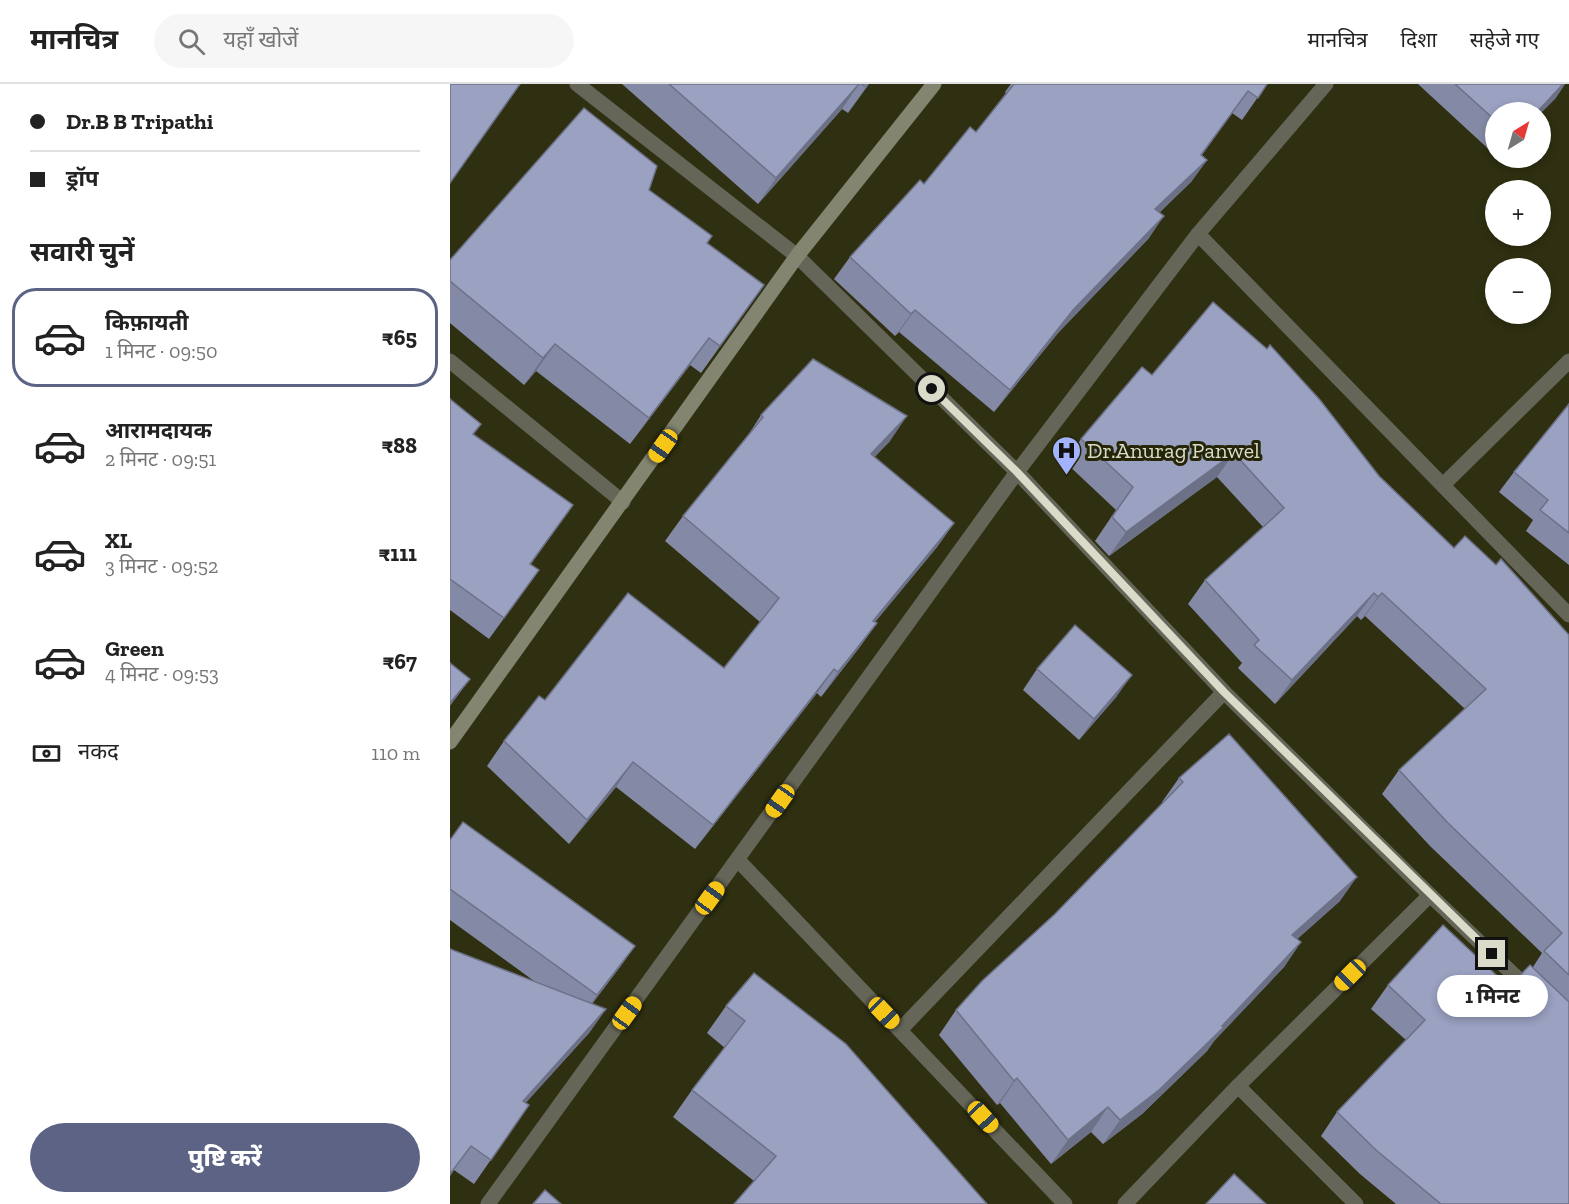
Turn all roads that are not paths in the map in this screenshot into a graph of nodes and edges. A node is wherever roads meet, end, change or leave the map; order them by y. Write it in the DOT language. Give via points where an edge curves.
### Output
graph roads {
  1 [pos="577,84"];
  2 [pos="934,84"];
  3 [pos="1326,84"];
  4 [pos="1198,234"];
  5 [pos="797,256"];
  6 [pos="450,361"];
  7 [pos="1569,361"];
  8 [pos="1017,472"];
  9 [pos="1443,484"];
  10 [pos="623,502"];
  11 [pos="1569,615"];
  12 [pos="1224,692"];
  13 [pos="450,742"];
  14 [pos="738,860"];
  15 [pos="1430,895"];
  16 [pos="1544,1004"];
  17 [pos="900,1030"];
  18 [pos="1238,1086"];
  19 [pos="488,1204"];
  20 [pos="1065,1204"];
  21 [pos="1125,1204"];
  22 [pos="1356,1204"];
  1 -- 5 [label="street"];
  2 -- 5 [label="street"];
  3 -- 4 [label="street"];
  4 -- 8 [label="street"];
  4 -- 9 [label="street"];
  5 -- 8 [label="street"];
  5 -- 10 [label="street"];
  6 -- 10 [label="street"];
  7 -- 9 [label="street"];
  8 -- 12 [label="street"];
  8 -- 14 [label="street"];
  9 -- 11 [label="street"];
  10 -- 13 [label="street"];
  12 -- 15 [label="street"];
  12 -- 17 [label="street"];
  14 -- 17 [label="street"];
  14 -- 19 [label="street"];
  15 -- 16 [label="street"];
  15 -- 18 [label="street"];
  17 -- 20 [label="street"];
  18 -- 21 [label="street"];
  18 -- 22 [label="street"];
}
